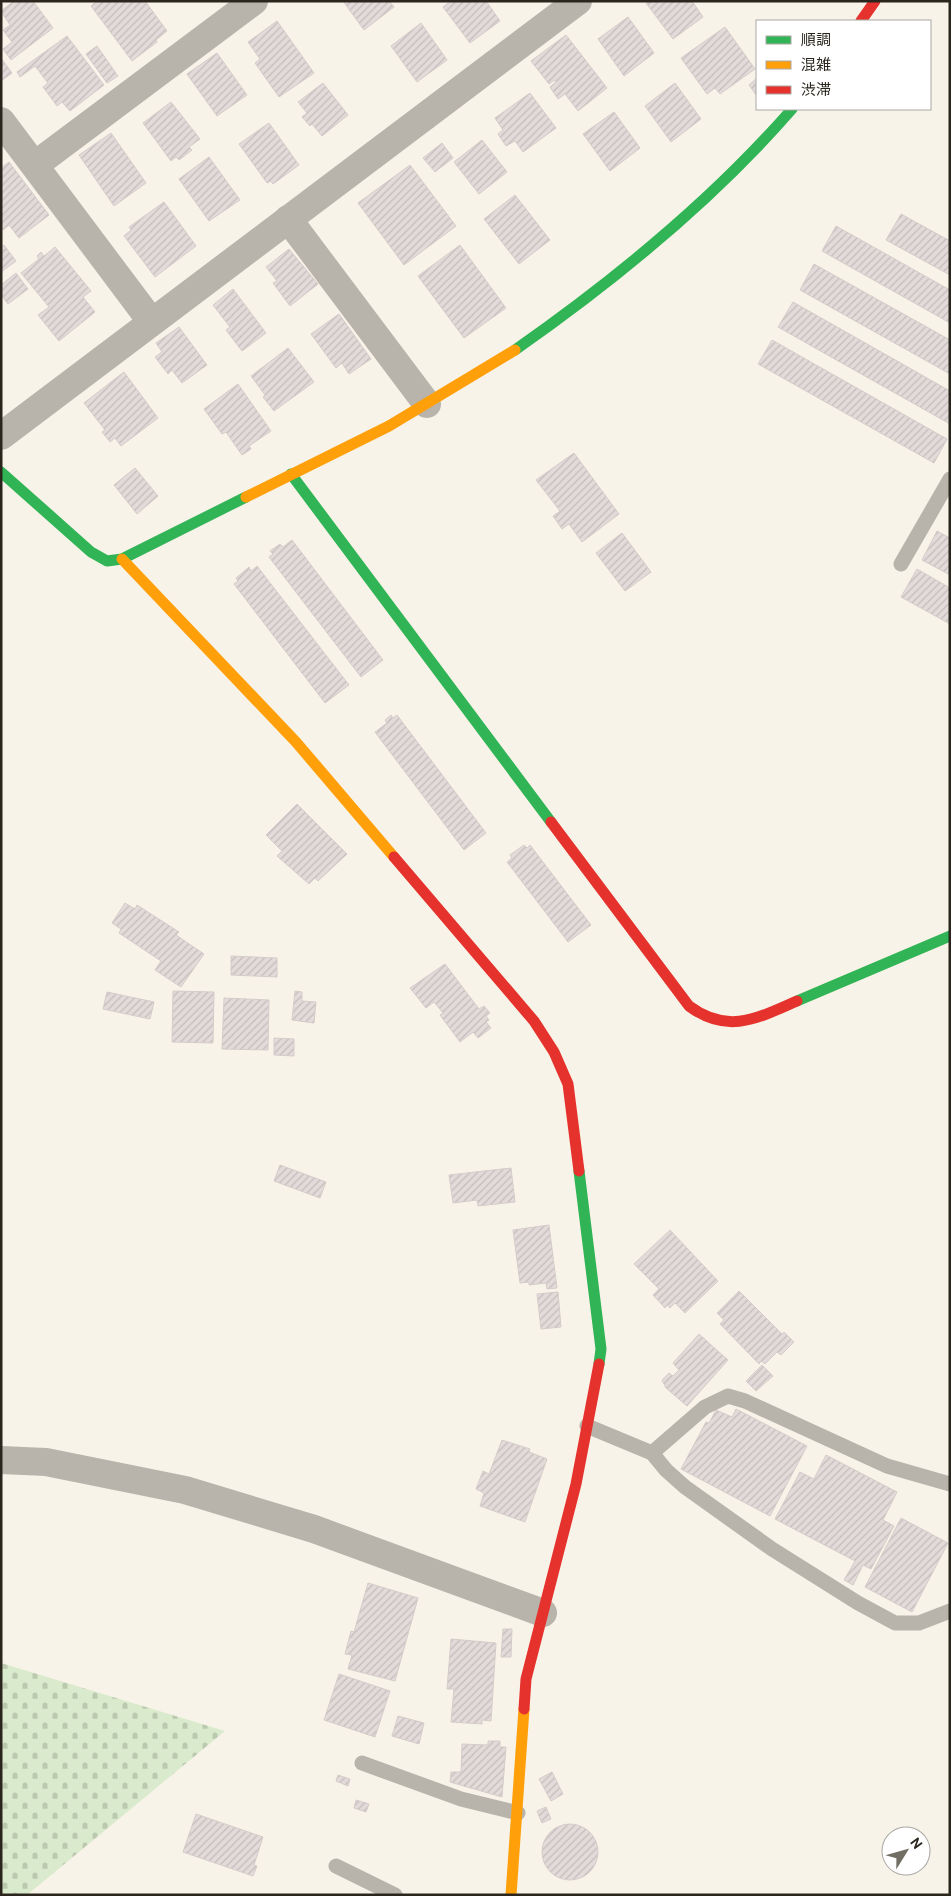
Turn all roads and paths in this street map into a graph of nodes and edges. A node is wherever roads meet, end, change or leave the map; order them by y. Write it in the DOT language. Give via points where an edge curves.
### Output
graph roads {
  1 [pos="254,1"];
  2 [pos="578,1"];
  3 [pos="875,1"];
  4 [pos="862,20"];
  5 [pos="791,110"];
  6 [pos="1,121"];
  7 [pos="35,165"];
  8 [pos="288,219"];
  9 [pos="151,321"];
  10 [pos="427,404"];
  11 [pos="1,436"];
  12 [pos="1,472"];
  13 [pos="291,474"];
  14 [pos="950,479"];
  15 [pos="122,559"];
  16 [pos="901,564"];
  17 [pos="950,936"];
  18 [pos="587,1426"];
  19 [pos="652,1453"];
  20 [pos="1,1460"];
  21 [pos="950,1484"];
  22 [pos="950,1611"];
  23 [pos="543,1613"];
  24 [pos="362,1763"];
  25 [pos="518,1813"];
  26 [pos="336,1866"];
  27 [pos="395,1895"];
  28 [pos="511,1895"];
  1 -- 7 [label="street"];
  2 -- 8 [label="street"];
  3 -- 4 [label="street"];
  5 -- 10 [label="street" via="672,228 600,290 526,342"];
  6 -- 7 [label="street"];
  7 -- 9 [label="street"];
  8 -- 9 [label="street"];
  8 -- 10 [label="street"];
  9 -- 11 [label="street"];
  10 -- 13 [label="street"];
  12 -- 15 [label="street" via="91,552 107,561"];
  13 -- 15 [label="street"];
  13 -- 17 [label="street" via="689,1006 703,1018 715,1022 742,1022"];
  14 -- 16 [label="lane"];
  15 -- 18 [label="street" via="296,742 534,1021 554,1052 568,1084 601,1349"];
  18 -- 19 [label="lane"];
  18 -- 23 [label="street" via="576,1484"];
  19 -- 21 [label="lane" via="705,1407 728,1396 887,1466"];
  19 -- 22 [label="lane" via="685,1487 772,1549 895,1623 919,1623"];
  20 -- 23 [label="street" via="46,1462 186,1490 314,1529"];
  23 -- 25 [label="street" via="526,1678"];
  24 -- 25 [label="lane" via="461,1799"];
  25 -- 28 [label="street"];
  26 -- 27 [label="lane"];
}
